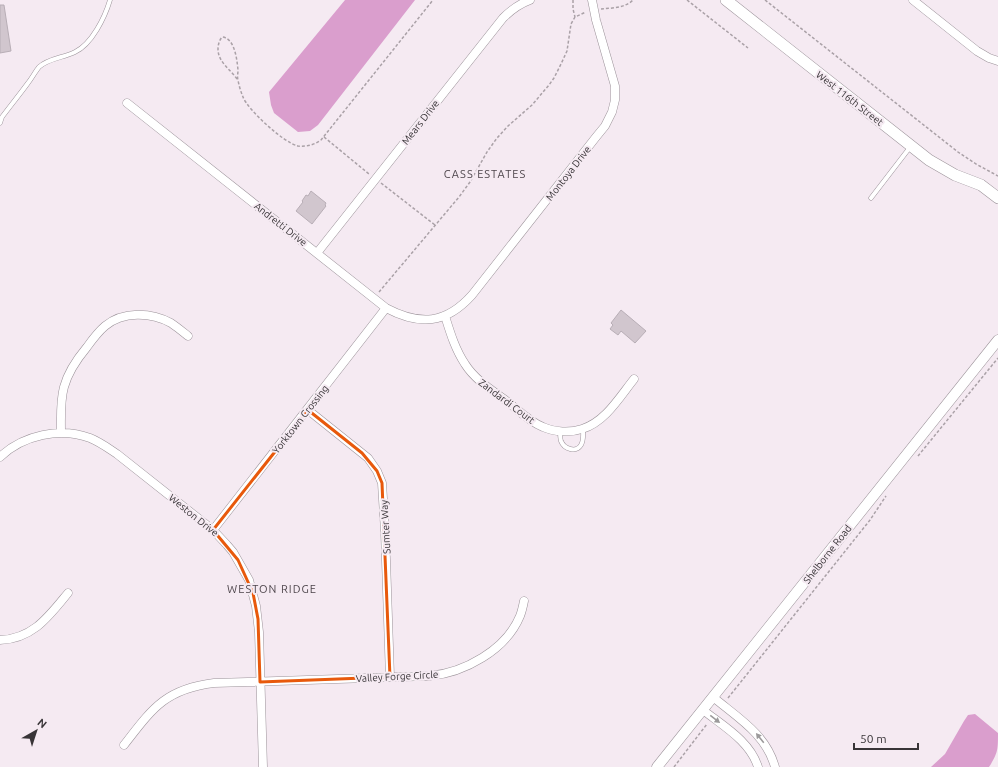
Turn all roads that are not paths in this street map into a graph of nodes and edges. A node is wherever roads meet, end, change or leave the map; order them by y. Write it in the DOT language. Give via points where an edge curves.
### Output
graph roads {
  1 [pos="110,0"];
  2 [pos="530,0"];
  3 [pos="592,0"];
  4 [pos="726,0"];
  5 [pos="913,0"];
  6 [pos="998,61"];
  7 [pos="127,103"];
  8 [pos="0,123"];
  9 [pos="911,145"];
  10 [pos="981,185"];
  11 [pos="998,186"];
  12 [pos="871,198"];
  13 [pos="998,198"];
  14 [pos="317,253"];
  15 [pos="386,308"];
  16 [pos="445,316"];
  17 [pos="188,336"];
  18 [pos="998,340"];
  19 [pos="634,379"];
  20 [pos="308,410"];
  21 [pos="583,429"];
  22 [pos="560,431"];
  23 [pos="61,433"];
  24 [pos="0,457"];
  25 [pos="213,530"];
  26 [pos="68,593"];
  27 [pos="524,601"];
  28 [pos="0,640"];
  29 [pos="390,677"];
  30 [pos="260,682"];
  31 [pos="713,697"];
  32 [pos="703,710"];
  33 [pos="124,745"];
  34 [pos="263,767"];
  35 [pos="657,767"];
  36 [pos="758,767"];
  37 [pos="775,767"];
  1 -- 8 [label="lane" via="102,20 85,45 38,68"];
  2 -- 14 [label="street, Mears Drive" via="519,4 503,18"];
  3 -- 16 [label="street, Montoya Drive" via="615,86 615,100 609,119 472,295"];
  4 -- 9 [label="main road, West 116th Street"];
  5 -- 6 [label="street" via="977,50"];
  7 -- 14 [label="street, Andretti Drive"];
  9 -- 10 [label="main road, West 116th Street" via="945,170"];
  9 -- 12 [label="lane"];
  10 -- 11 [label="main road, West 116th Street"];
  10 -- 13 [label="main road, West 116th Street"];
  14 -- 15 [label="street, Andretti Drive"];
  15 -- 16 [label="street, Andretti Drive" via="415,319"];
  15 -- 20 [label="street, Yorktown Crossing"];
  16 -- 22 [label="street, Zandardi Court" via="460,355 473,375 530,420 542,427"];
  17 -- 23 [label="street" via="171,323 155,316 135,315 119,318 104,327 75,362 67,378 63,392"];
  18 -- 31 [label="street, Shelborne Road"];
  19 -- 21 [label="street, Zandardi Court" via="605,414"];
  20 -- 25 [label="street, Yorktown Crossing"];
  20 -- 29 [label="street, Sumter Way" via="368,458 382,483"];
  21 -- 22 [label="street, Zandardi Court"];
  21 -- 22 [label="lane" via="583,439 578,449 568,448 562,443"];
  23 -- 24 [label="street, Weston Drive" via="45,434 26,440"];
  23 -- 25 [label="street, Weston Drive" via="83,436 103,444"];
  25 -- 30 [label="street, Weston Drive" via="233,552 249,580 258,618"];
  26 -- 28 [label="street" via="34,629 21,636"];
  27 -- 29 [label="street, Valley Forge Circle" via="520,616 511,631 481,659 439,675"];
  29 -- 30 [label="street, Valley Forge Circle"];
  30 -- 33 [label="street, Valley Forge Circle" via="214,683 180,691 153,709"];
  30 -- 34 [label="street, Weston Drive"];
  31 -- 32 [label="street, Shelborne Road"];
  37 -- 31 [label="street, one-way" via="759,736"];
  32 -- 35 [label="street, Shelborne Road"];
  32 -- 36 [label="street, one-way" via="746,745"];
}
